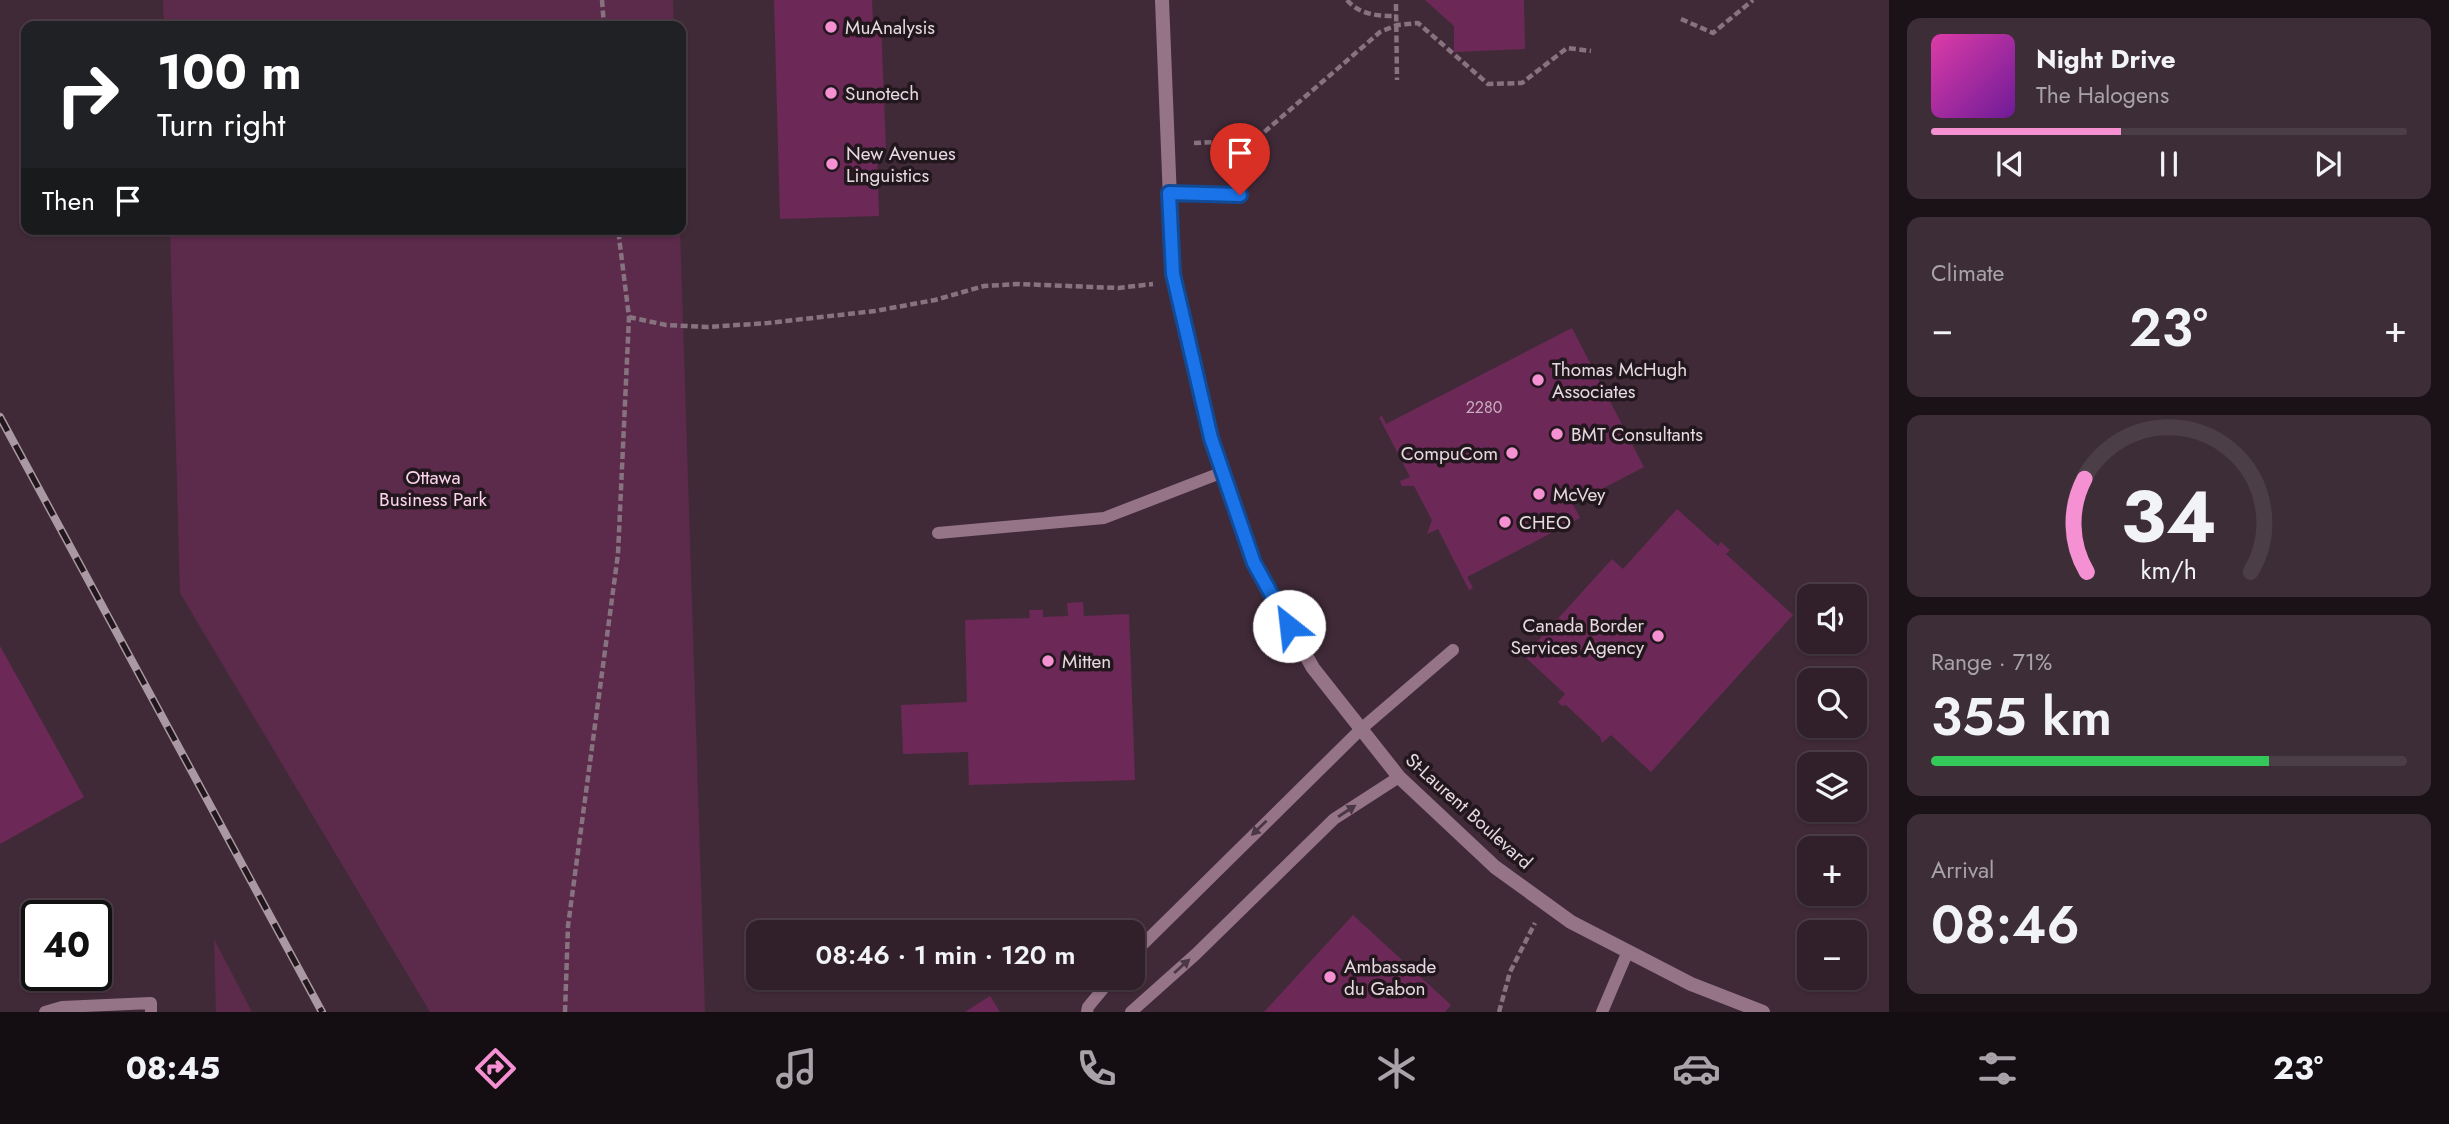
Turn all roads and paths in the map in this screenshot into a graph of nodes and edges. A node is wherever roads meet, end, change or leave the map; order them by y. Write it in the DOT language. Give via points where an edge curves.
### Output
graph roads {
  1 [pos="601,0"];
  2 [pos="1161,0"];
  3 [pos="1347,0"];
  4 [pos="1753,0"];
  5 [pos="1396,4"];
  6 [pos="1396,16"];
  7 [pos="1681,19"];
  8 [pos="603,21"];
  9 [pos="1397,25"];
  10 [pos="1591,51"];
  11 [pos="1397,80"];
  12 [pos="1194,143"];
  13 [pos="1169,193"];
  14 [pos="1240,195"];
  15 [pos="619,235"];
  16 [pos="1174,279"];
  17 [pos="629,317"];
  18 [pos="1223,472"];
  19 [pos="938,533"];
  20 [pos="1453,650"];
  21 [pos="1360,729"];
  22 [pos="1399,777"];
  23 [pos="1546,903"];
  24 [pos="1145,942"];
  25 [pos="1628,951"];
  26 [pos="1102,990"];
  27 [pos="45,1012"];
  28 [pos="151,1012"];
  29 [pos="565,1012"];
  30 [pos="1087,1012"];
  31 [pos="1131,1012"];
  32 [pos="1499,1012"];
  33 [pos="1602,1012"];
  34 [pos="1763,1012"];
  1 -- 8 [label="path"];
  2 -- 13 [label="street, St-Laurent Boulevard"];
  3 -- 6 [label="path" via="1355,9"];
  4 -- 7 [label="path" via="1713,33"];
  5 -- 6 [label="path"];
  6 -- 9 [label="path"];
  9 -- 10 [label="path" via="1418,23 1488,84 1522,83 1567,48"];
  9 -- 11 [label="path"];
  9 -- 12 [label="path" via="1380,32 1255,140"];
  13 -- 14 [label="lane"];
  13 -- 16 [label="street, St-Laurent Boulevard"];
  15 -- 17 [label="path"];
  16 -- 17 [label="path" via="1118,288 984,286 875,311 768,323 666,326"];
  16 -- 18 [label="street, St-Laurent Boulevard"];
  17 -- 29 [label="path" via="618,554 568,926"];
  18 -- 19 [label="lane" via="1104,518"];
  18 -- 21 [label="street, St-Laurent Boulevard" via="1254,563 1313,668"];
  20 -- 21 [label="lane"];
  21 -- 22 [label="street, St-Laurent Boulevard"];
  21 -- 24 [label="lane, one-way"];
  22 -- 23 [label="street, St-Laurent Boulevard" via="1495,867"];
  31 -- 22 [label="lane, one-way" via="1334,819"];
  23 -- 25 [label="street, St-Laurent Boulevard" via="1571,922"];
  23 -- 32 [label="path" via="1510,972"];
  25 -- 33 [label="lane"];
  25 -- 34 [label="street, St-Laurent Boulevard" via="1691,984"];
  26 -- 30 [label="lane"];
  27 -- 28 [label="lane" via="62,1007 151,1003"];
}
